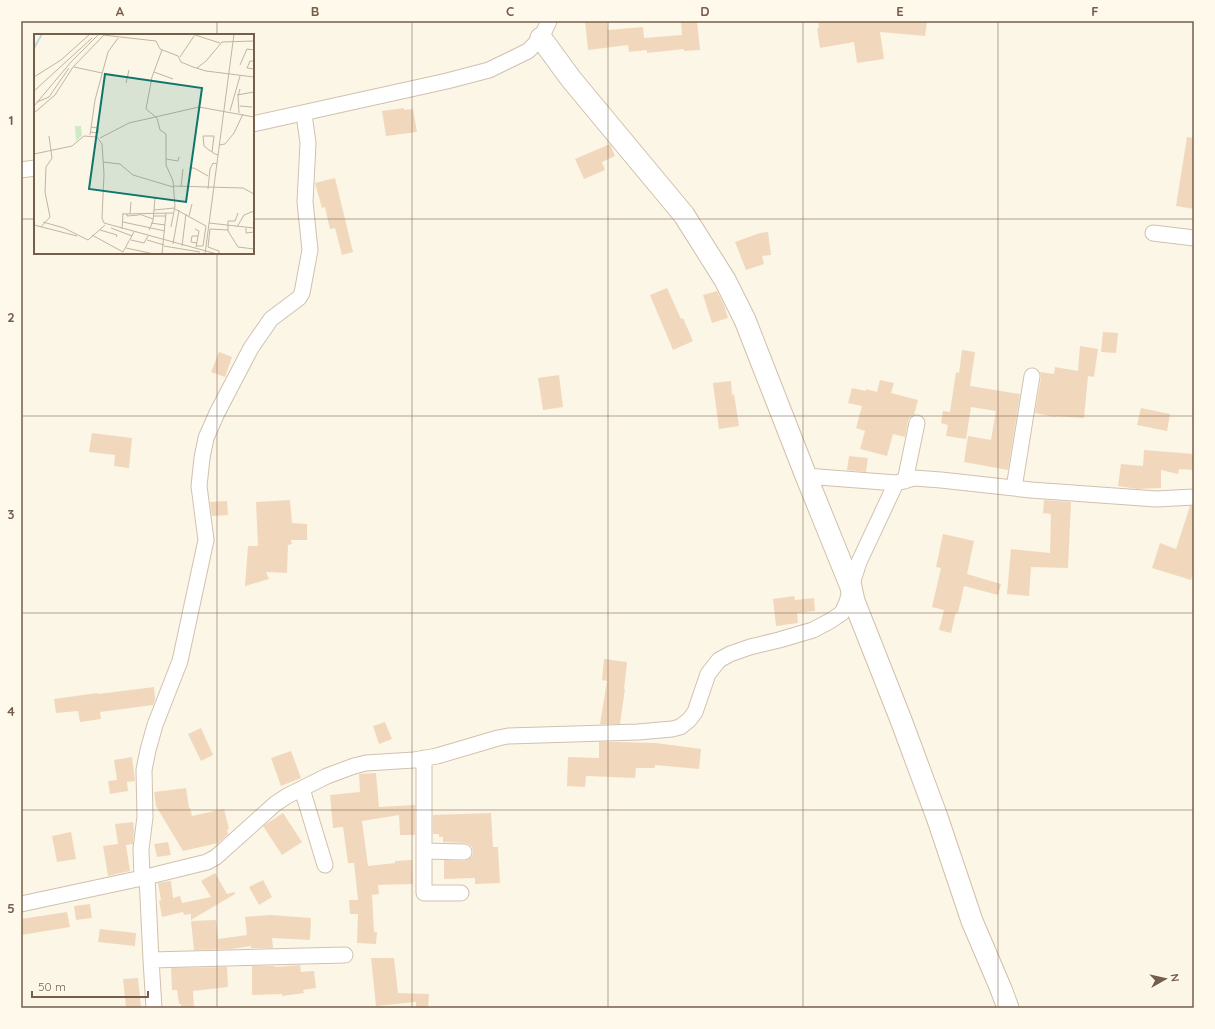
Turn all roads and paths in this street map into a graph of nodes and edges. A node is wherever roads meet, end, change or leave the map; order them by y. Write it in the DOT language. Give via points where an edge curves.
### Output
graph roads {
  1 [pos="545,30"];
  2 [pos="304,114"];
  3 [pos="254,124"];
  4 [pos="34,168"];
  5 [pos="21,170"];
  6 [pos="1153,233"];
  7 [pos="1194,238"];
  8 [pos="1032,376"];
  9 [pos="917,422"];
  10 [pos="806,476"];
  11 [pos="900,482"];
  12 [pos="1014,488"];
  13 [pos="1194,497"];
  14 [pos="851,586"];
  15 [pos="424,758"];
  16 [pos="302,788"];
  17 [pos="424,851"];
  18 [pos="464,852"];
  19 [pos="325,865"];
  20 [pos="144,877"];
  21 [pos="461,893"];
  22 [pos="21,904"];
  23 [pos="345,955"];
  24 [pos="151,960"];
  25 [pos="154,1008"];
  26 [pos="1008,1008"];
  1 -- 2 [label="street" via="528,51 488,70"];
  1 -- 10 [label="street" via="571,79 684,215 725,280 745,320"];
  2 -- 3 [label="street"];
  2 -- 20 [label="street" via="308,143 305,202 310,250 302,293 271,320 251,348 206,438 199,486 206,540 180,661 155,725 144,770 145,817 141,849"];
  4 -- 5 [label="street"];
  6 -- 7 [label="street"];
  8 -- 12 [label="street"];
  9 -- 11 [label="street"];
  10 -- 11 [label="street"];
  10 -- 14 [label="street"];
  11 -- 12 [label="street" via="914,478"];
  11 -- 14 [label="street" via="859,562"];
  12 -- 13 [label="street" via="1156,499"];
  14 -- 15 [label="street" via="842,612 830,621 813,630 750,647 719,660 708,674 695,712 680,727 638,732 508,736"];
  14 -- 26 [label="street" via="854,601 937,817 972,921"];
  15 -- 16 [label="street" via="354,766"];
  15 -- 17 [label="street"];
  16 -- 19 [label="street"];
  16 -- 20 [label="street" via="275,804 216,857 207,862"];
  17 -- 18 [label="street"];
  17 -- 21 [label="street" via="424,893"];
  20 -- 22 [label="street"];
  20 -- 24 [label="street"];
  23 -- 24 [label="street"];
  24 -- 25 [label="street"];
}
